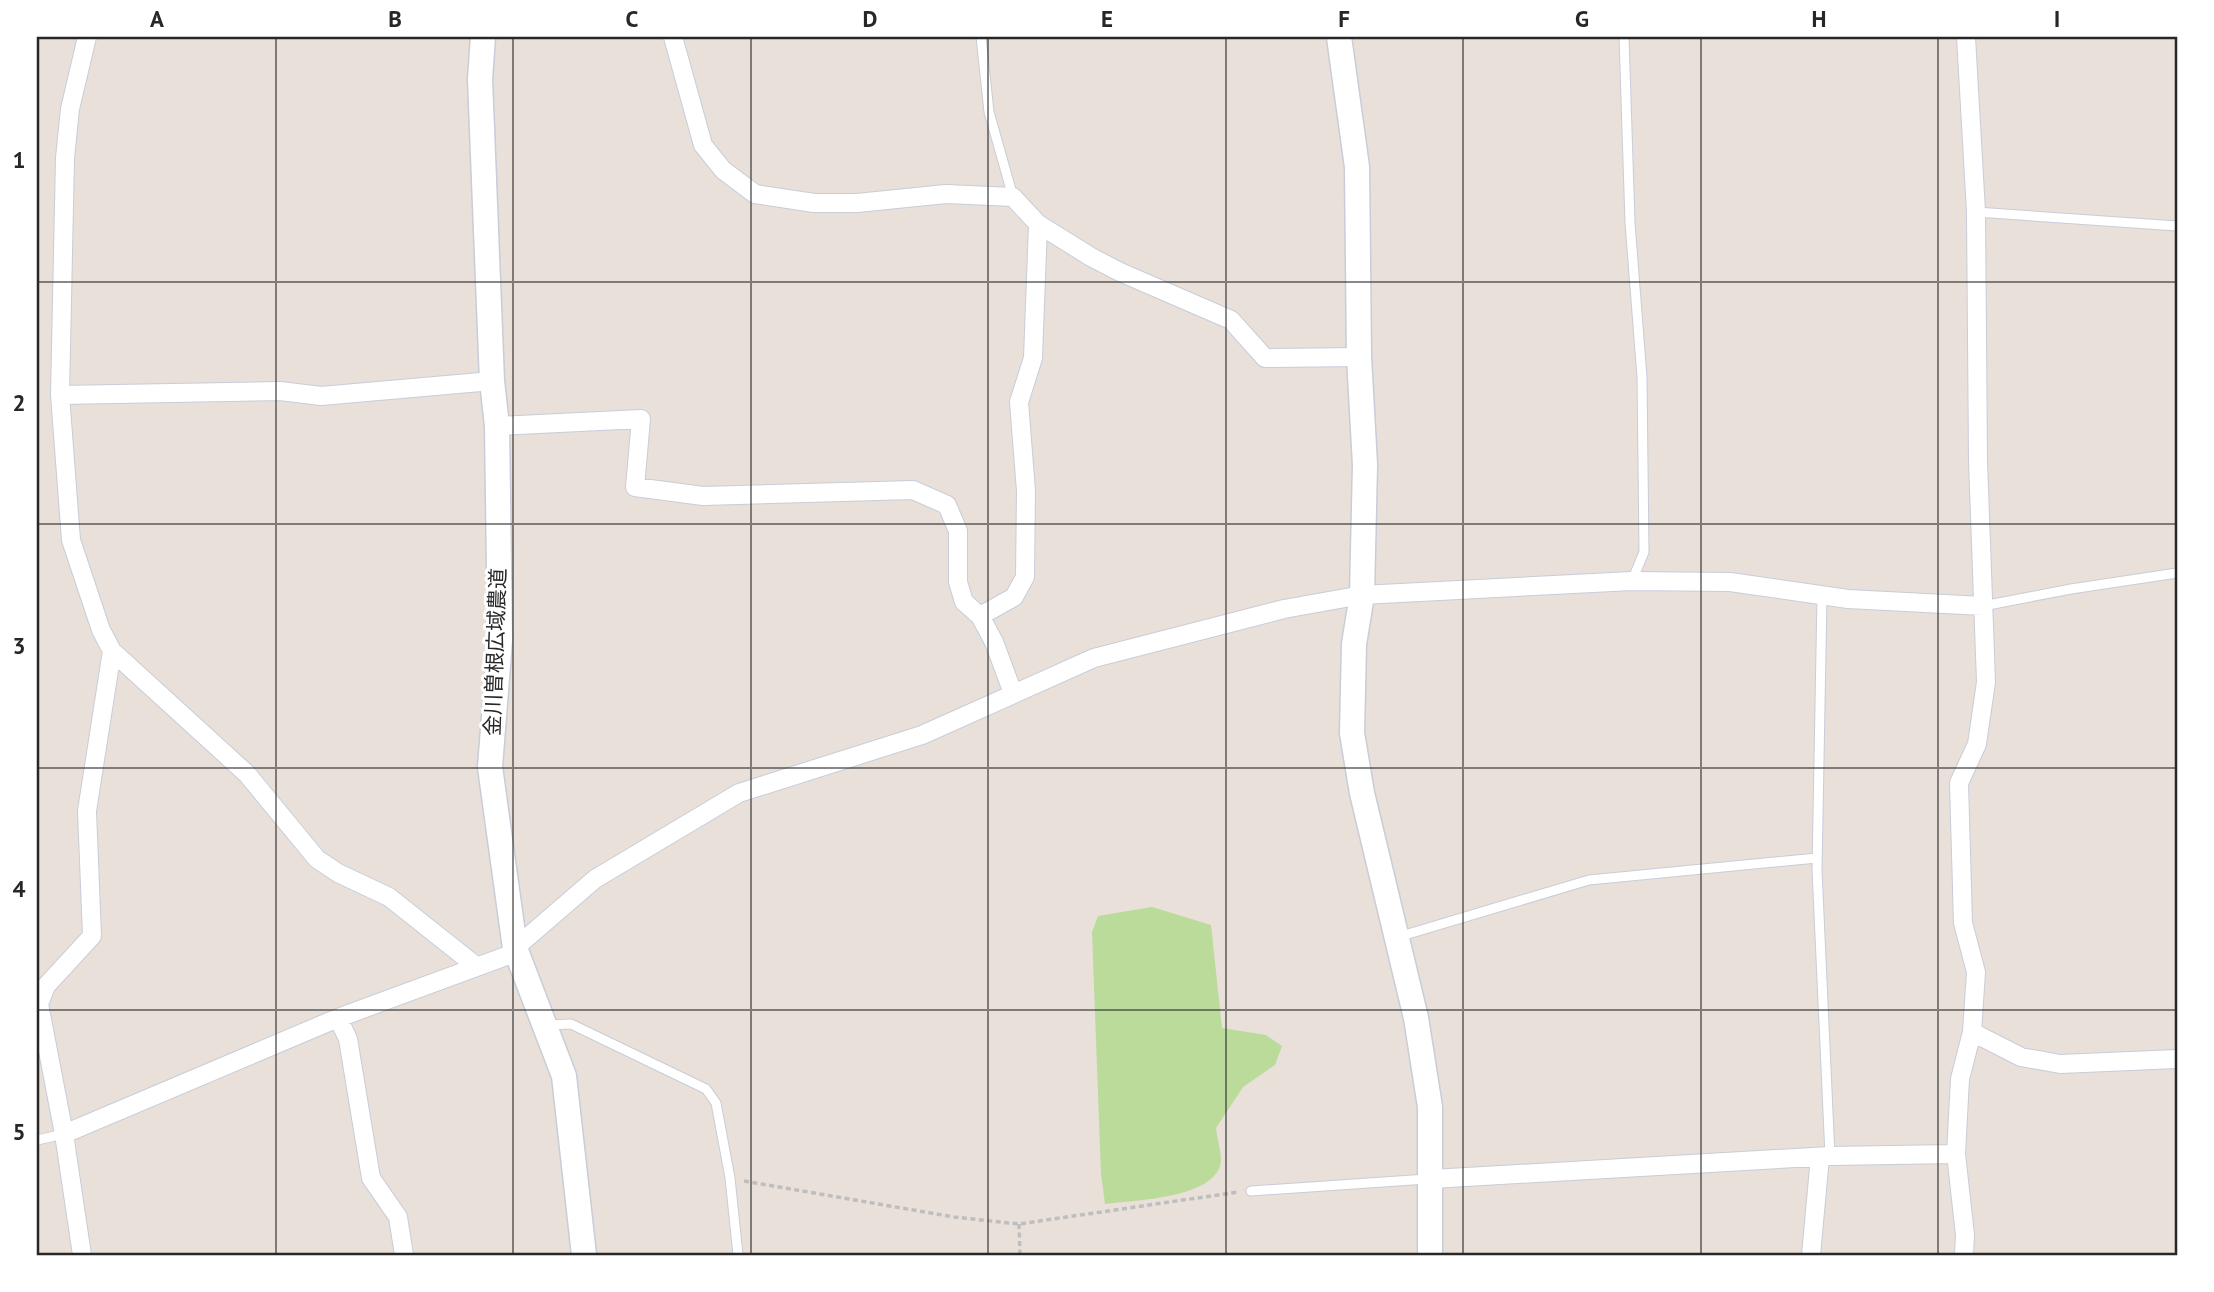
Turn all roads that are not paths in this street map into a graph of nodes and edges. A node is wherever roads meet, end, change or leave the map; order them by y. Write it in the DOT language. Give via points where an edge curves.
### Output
graph roads {
  1 [pos="86,37"];
  2 [pos="483,37"];
  3 [pos="673,37"];
  4 [pos="981,37"];
  5 [pos="1339,37"];
  6 [pos="1624,37"];
  7 [pos="1966,37"];
  8 [pos="1013,197"];
  9 [pos="1976,212"];
  10 [pos="1038,224"];
  11 [pos="2177,226"];
  12 [pos="1359,357"];
  13 [pos="492,381"];
  14 [pos="60,395"];
  15 [pos="497,426"];
  16 [pos="2177,573"];
  17 [pos="1632,581"];
  18 [pos="1362,595"];
  19 [pos="1822,596"];
  20 [pos="1983,606"];
  21 [pos="980,616"];
  22 [pos="112,651"];
  23 [pos="1013,693"];
  24 [pos="1817,858"];
  25 [pos="1396,937"];
  26 [pos="516,950"];
  27 [pos="476,966"];
  28 [pos="338,1018"];
  29 [pos="546,1025"];
  30 [pos="1972,1031"];
  31 [pos="2177,1059"];
  32 [pos="64,1134"];
  33 [pos="37,1140"];
  34 [pos="1956,1154"];
  35 [pos="1825,1157"];
  36 [pos="1432,1178"];
  37 [pos="1251,1191"];
  38 [pos="82,1255"];
  39 [pos="404,1255"];
  40 [pos="584,1255"];
  41 [pos="738,1255"];
  42 [pos="1430,1255"];
  43 [pos="1811,1255"];
  44 [pos="1964,1255"];
  1 -- 14 [label="street" via="65,158"];
  2 -- 13 [label="street, 金川曽根広域農道" via="480,79"];
  3 -- 8 [label="street" via="703,145 723,170 755,194 814,203 946,194"];
  4 -- 8 [label="lane" via="989,112"];
  5 -- 12 [label="street" via="1357,167"];
  6 -- 17 [label="lane" via="1630,223 1642,377 1644,552"];
  7 -- 9 [label="street"];
  8 -- 10 [label="street"];
  9 -- 11 [label="lane"];
  9 -- 20 [label="street"];
  10 -- 12 [label="street" via="1120,272 1231,320 1265,358"];
  10 -- 21 [label="street" via="1033,358 1020,402 1025,577 1014,597"];
  12 -- 18 [label="street" via="1366,465"];
  13 -- 14 [label="street" via="321,396 280,391"];
  13 -- 15 [label="street, 金川曽根広域農道"];
  14 -- 22 [label="street" via="71,540"];
  15 -- 21 [label="street" via="641,419 635,487 703,496 913,490 947,505 958,531 958,583 964,602"];
  15 -- 26 [label="street, 金川曽根広域農道" via="500,640 490,767"];
  16 -- 20 [label="lane"];
  17 -- 18 [label="street"];
  17 -- 19 [label="street" via="1730,582"];
  18 -- 23 [label="street" via="1284,609 1094,658"];
  18 -- 25 [label="street" via="1354,644 1352,733"];
  19 -- 20 [label="street"];
  19 -- 24 [label="lane"];
  20 -- 30 [label="street" via="1986,682 1977,744 1959,783 1963,923 1976,972"];
  21 -- 23 [label="street"];
  22 -- 27 [label="street" via="247,774 317,859 389,897"];
  22 -- 32 [label="street" via="87,811 92,936 46,986 38,1004"];
  23 -- 26 [label="street" via="922,735 739,793 596,879"];
  24 -- 25 [label="lane" via="1589,880"];
  24 -- 35 [label="lane"];
  25 -- 36 [label="street" via="1416,1018 1430,1107"];
  26 -- 27 [label="street"];
  26 -- 29 [label="street, 金川曽根広域農道"];
  27 -- 28 [label="street"];
  28 -- 32 [label="street"];
  28 -- 39 [label="street" via="348,1039 371,1178 398,1216"];
  29 -- 40 [label="street, 金川曽根広域農道" via="564,1076"];
  29 -- 41 [label="lane" via="571,1024 706,1089 716,1102"];
  30 -- 31 [label="street" via="2021,1057 2060,1064"];
  30 -- 34 [label="street" via="1960,1079"];
  32 -- 33 [label="lane"];
  32 -- 38 [label="street"];
  34 -- 35 [label="street"];
  34 -- 44 [label="street"];
  35 -- 36 [label="street"];
  35 -- 43 [label="street"];
  36 -- 37 [label="lane"];
  36 -- 42 [label="street"];
}
